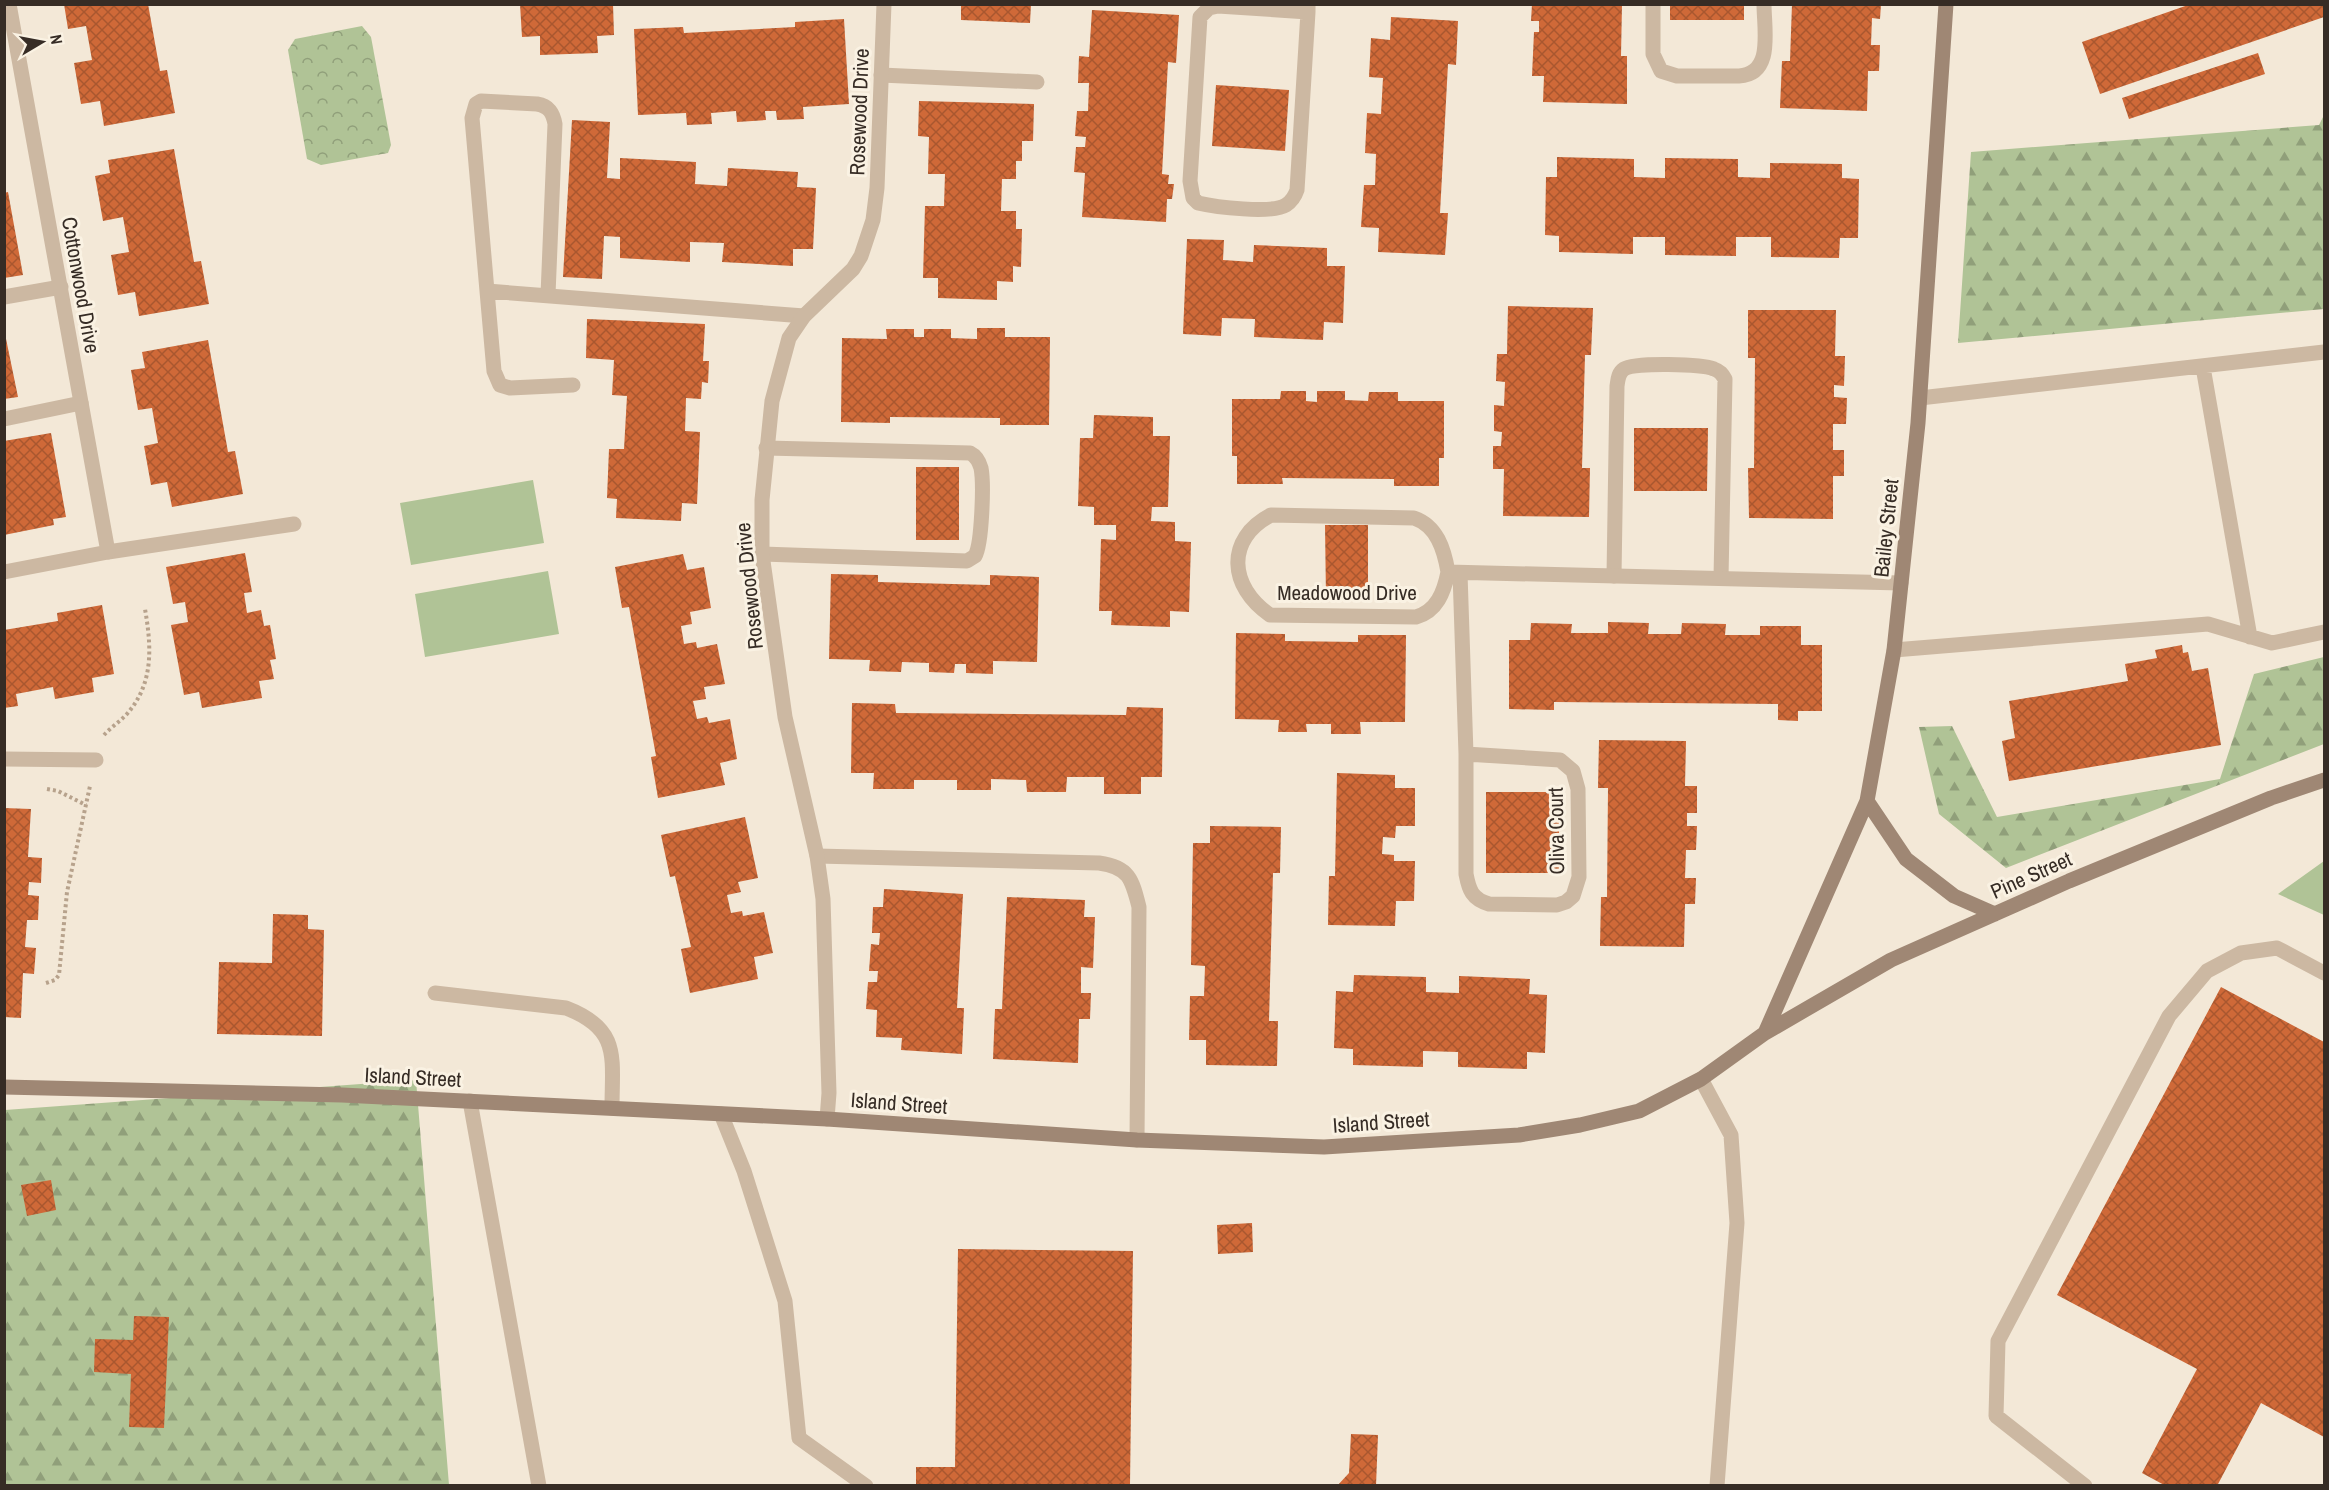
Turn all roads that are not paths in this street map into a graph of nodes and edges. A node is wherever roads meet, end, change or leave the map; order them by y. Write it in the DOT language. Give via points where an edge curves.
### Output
graph roads {
  1 [pos="9,4"];
  2 [pos="884,4"];
  3 [pos="1653,4"];
  4 [pos="1764,4"];
  5 [pos="1946,4"];
  6 [pos="1308,8"];
  7 [pos="9,26"];
  8 [pos="881,75"];
  9 [pos="1037,82"];
  10 [pos="61,287"];
  11 [pos="487,291"];
  12 [pos="548,295"];
  13 [pos="4,297"];
  14 [pos="804,316"];
  15 [pos="2325,352"];
  16 [pos="2203,367"];
  17 [pos="573,385"];
  18 [pos="1920,398"];
  19 [pos="81,403"];
  20 [pos="4,418"];
  21 [pos="766,448"];
  22 [pos="294,524"];
  23 [pos="108,552"];
  24 [pos="762,554"];
  25 [pos="4,572"];
  26 [pos="1454,572"];
  27 [pos="1614,576"];
  28 [pos="1721,578"];
  29 [pos="1901,583"];
  30 [pos="2325,632"];
  31 [pos="2250,637"];
  32 [pos="1894,650"];
  33 [pos="1466,754"];
  34 [pos="4,759"];
  35 [pos="96,759"];
  36 [pos="2325,780"];
  37 [pos="1867,801"];
  38 [pos="817,856"];
  39 [pos="1995,914"];
  40 [pos="2325,973"];
  41 [pos="435,993"];
  42 [pos="1765,1034"];
  43 [pos="1701,1079"];
  44 [pos="4,1087"];
  45 [pos="470,1101"];
  46 [pos="612,1108"];
  47 [pos="721,1114"];
  48 [pos="827,1119"];
  49 [pos="1137,1140"];
  50 [pos="539,1485"];
  51 [pos="866,1485"];
  52 [pos="1717,1485"];
  53 [pos="2085,1485"];
  1 -- 7 [label="street, Cottonwood Drive"];
  2 -- 8 [label="street, Rosewood Drive"];
  3 -- 4 [label="street" via="1656,64 1677,76 1739,76 1756,71 1764,55"];
  5 -- 18 [label="street, Bailey Street"];
  6 -- 6 [label="street" via="1294,198 1270,209 1198,202 1193,198 1190,182 1200,17 1218,6"];
  7 -- 10 [label="street, Cottonwood Drive"];
  8 -- 9 [label="street"];
  8 -- 14 [label="street, Rosewood Drive" via="877,188 867,240 853,269"];
  10 -- 13 [label="street"];
  10 -- 19 [label="street, Cottonwood Drive"];
  11 -- 12 [label="street"];
  11 -- 12 [label="street" via="472,118 476,104 488,100 545,105 554,116"];
  11 -- 17 [label="street" via="494,371 500,385"];
  12 -- 14 [label="street"];
  14 -- 21 [label="street, Rosewood Drive" via="789,338 782,358"];
  15 -- 16 [label="street"];
  16 -- 18 [label="street"];
  16 -- 31 [label="street"];
  18 -- 29 [label="street, Bailey Street"];
  19 -- 20 [label="street"];
  19 -- 23 [label="street, Cottonwood Drive"];
  21 -- 24 [label="street, Rosewood Drive"];
  21 -- 24 [label="street" via="970,453 981,469 980,540 975,556 967,561"];
  22 -- 23 [label="street"];
  23 -- 25 [label="street"];
  24 -- 38 [label="street, Rosewood Drive" via="785,717"];
  26 -- 26 [label="street, Meadowood Drive" via="1431,610 1416,617 1270,615 1248,593 1239,577 1237,560 1247,532 1271,515 1414,518 1432,528"];
  26 -- 27 [label="street"];
  26 -- 33 [label="street, Oliva Court"];
  27 -- 28 [label="street"];
  27 -- 28 [label="street" via="1619,376 1624,369 1642,365 1704,367 1721,373 1725,379"];
  28 -- 29 [label="street"];
  29 -- 32 [label="street, Bailey Street"];
  30 -- 31 [label="street" via="2272,643"];
  31 -- 32 [label="street" via="2208,624"];
  32 -- 37 [label="street, Bailey Street"];
  33 -- 33 [label="street, Oliva Court" via="1466,874 1472,895 1489,904 1566,902 1573,896 1579,877 1578,789 1573,771 1560,760"];
  34 -- 35 [label="street"];
  36 -- 39 [label="street, Pine Street" via="2271,798"];
  37 -- 39 [label="street" via="1906,859 1954,896"];
  37 -- 42 [label="street, Bailey Street"];
  38 -- 48 [label="street, Rosewood Drive" via="823,911"];
  38 -- 49 [label="street" via="1099,863 1114,865 1127,873 1139,907"];
  39 -- 42 [label="street, Pine Street" via="1891,960"];
  40 -- 53 [label="street" via="2277,948 2241,952 2207,971 2169,1016 1998,1341 1995,1416"];
  41 -- 46 [label="street" via="566,1008 585,1016 609,1042"];
  42 -- 43 [label="street, Island Street"];
  43 -- 49 [label="street, Island Street" via="1639,1111 1519,1135 1324,1147"];
  43 -- 52 [label="street" via="1731,1135 1737,1223"];
  44 -- 45 [label="street, Island Street"];
  45 -- 46 [label="street, Island Street"];
  45 -- 50 [label="street"];
  46 -- 47 [label="street, Island Street"];
  47 -- 48 [label="street, Island Street"];
  47 -- 51 [label="street" via="744,1171 785,1301 800,1438"];
  48 -- 49 [label="street, Island Street"];
}
